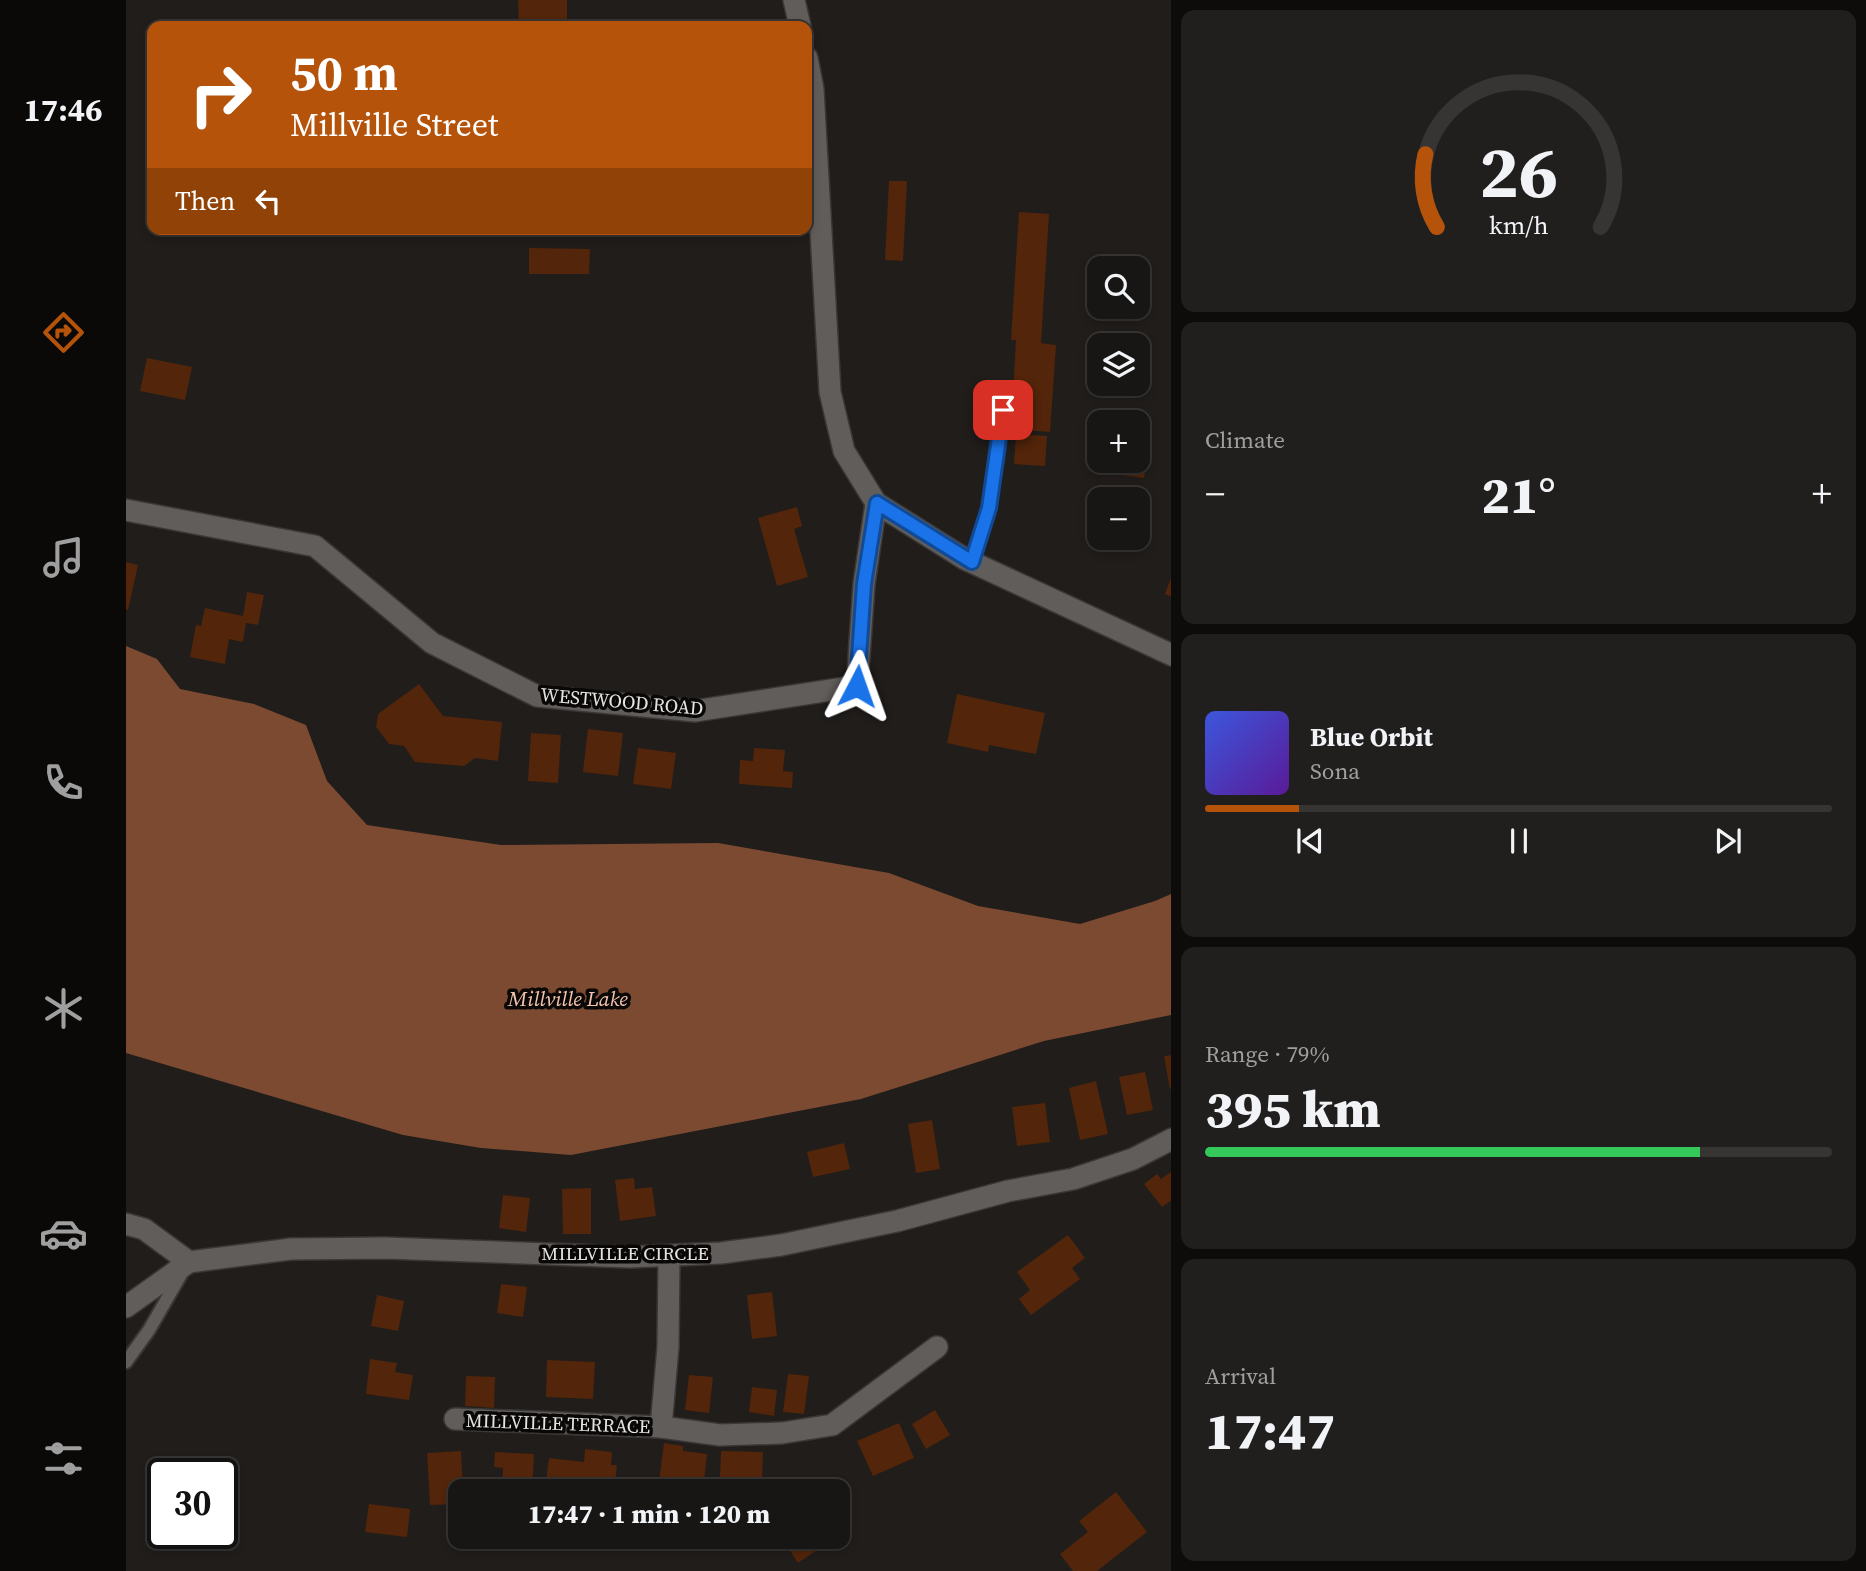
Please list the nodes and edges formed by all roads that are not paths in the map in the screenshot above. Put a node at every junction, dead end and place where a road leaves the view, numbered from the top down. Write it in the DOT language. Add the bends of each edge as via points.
graph roads {
  1 [pos="794,0"];
  2 [pos="799,21"];
  3 [pos="812,84"];
  4 [pos="1003,410"];
  5 [pos="877,503"];
  6 [pos="126,510"];
  7 [pos="972,562"];
  8 [pos="1171,655"];
  9 [pos="1171,1139"];
  10 [pos="126,1224"];
  11 [pos="669,1256"];
  12 [pos="189,1262"];
  13 [pos="126,1307"];
  14 [pos="937,1347"];
  15 [pos="126,1362"];
  16 [pos="455,1419"];
  17 [pos="661,1427"];
  1 -- 2 [label="street"];
  3 -- 5 [label="street" via="830,392 844,451"];
  4 -- 7 [label="lane" via="989,508"];
  5 -- 6 [label="street, WESTWOOD ROAD" via="864,584 857,686 695,710 537,696 432,643 315,546"];
  5 -- 7 [label="street"];
  7 -- 8 [label="street"];
  9 -- 11 [label="street, MILLVILLE CIRCLE" via="1133,1159 1073,1179 1008,1191 897,1222 781,1245"];
  10 -- 12 [label="street" via="144,1229"];
  11 -- 12 [label="street, MILLVILLE CIRCLE" via="291,1249"];
  11 -- 17 [label="street, MILLVILLE TERRACE"];
  12 -- 13 [label="street, MILLVILLE CIRCLE"];
  12 -- 15 [label="lane"];
  14 -- 17 [label="street, MILLVILLE TERRACE" via="832,1425 782,1433 720,1435"];
  16 -- 17 [label="street, MILLVILLE TERRACE"];
}
